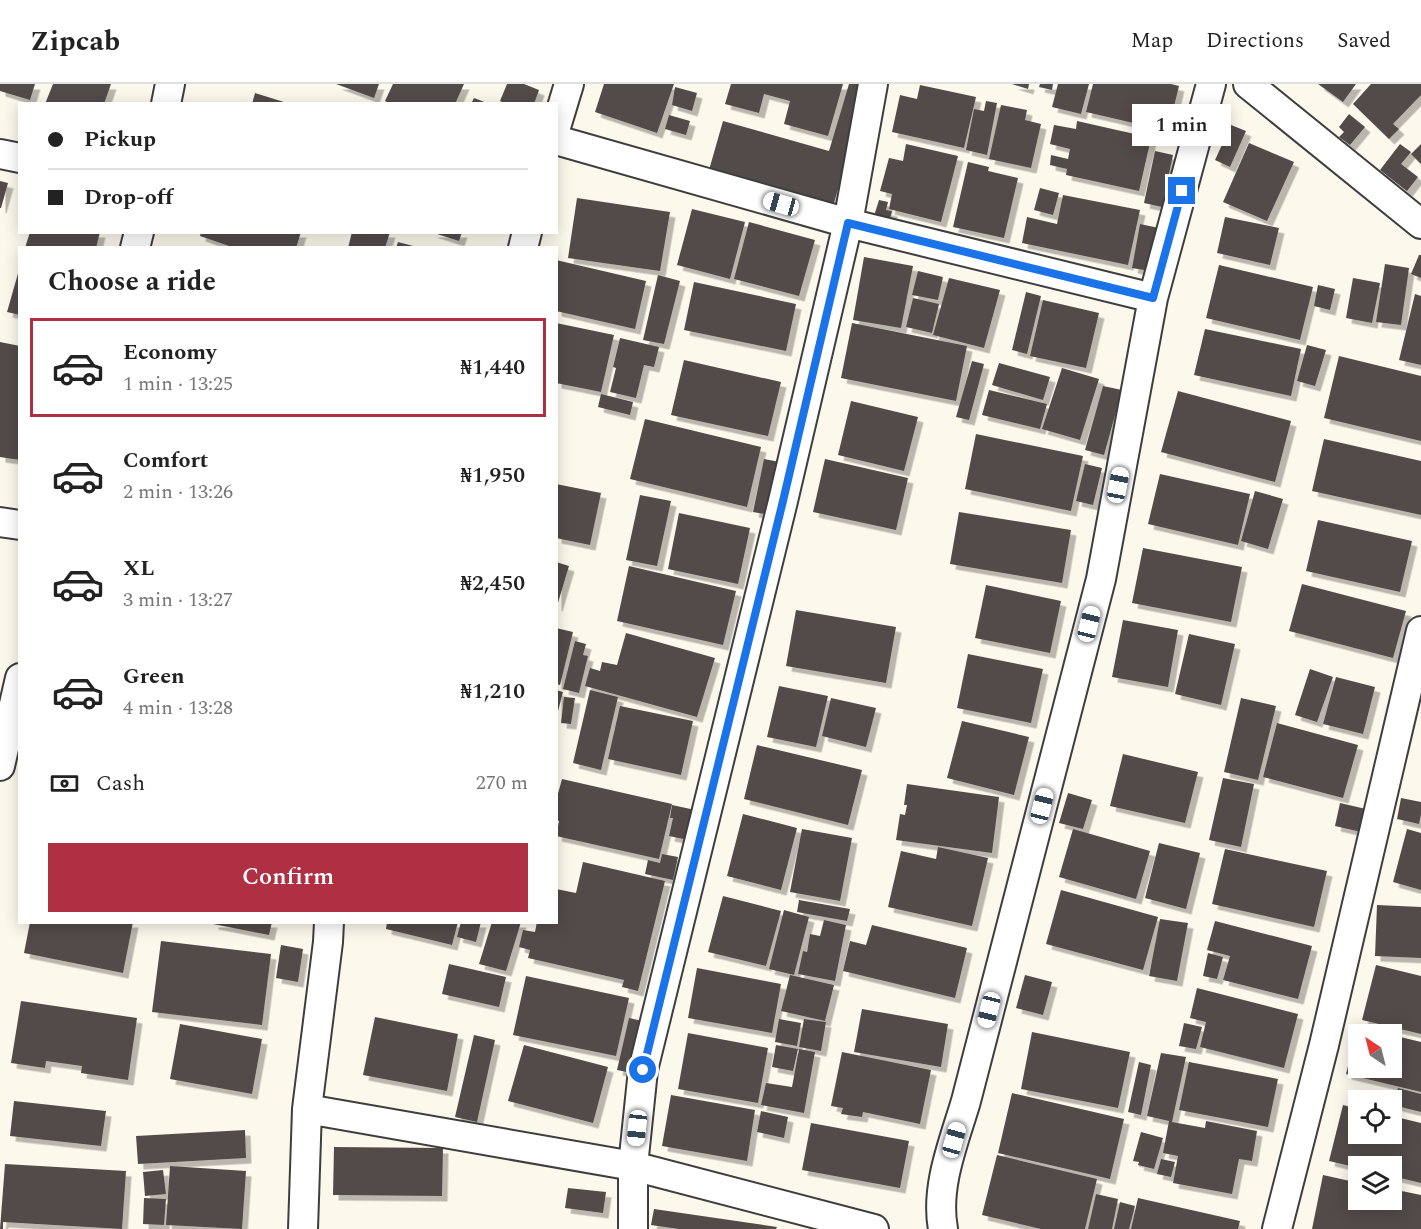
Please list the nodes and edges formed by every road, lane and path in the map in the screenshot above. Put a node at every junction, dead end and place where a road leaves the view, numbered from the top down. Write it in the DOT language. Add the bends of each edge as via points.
graph roads {
  1 [pos="170,84"];
  2 [pos="569,84"];
  3 [pos="873,84"];
  4 [pos="1211,84"];
  5 [pos="1248,84"];
  6 [pos="166,102"];
  7 [pos="558,120"];
  8 [pos="558,141"];
  9 [pos="0,153"];
  10 [pos="18,158"];
  11 [pos="848,223"];
  12 [pos="1421,224"];
  13 [pos="1153,298"];
  14 [pos="0,522"];
  15 [pos="18,525"];
  16 [pos="1421,631"];
  17 [pos="18,690"];
  18 [pos="8,749"];
  19 [pos="329,924"];
  20 [pos="307,1109"];
  21 [pos="633,1166"];
  22 [pos="303,1229"];
  23 [pos="633,1229"];
  24 [pos="874,1229"];
  25 [pos="943,1229"];
  26 [pos="1277,1229"];
  1 -- 6 [label="street"];
  2 -- 7 [label="street"];
  3 -- 11 [label="street"];
  4 -- 13 [label="street"];
  5 -- 12 [label="street"];
  8 -- 11 [label="street"];
  9 -- 10 [label="street"];
  11 -- 13 [label="street"];
  11 -- 21 [label="street" via="643,1070"];
  13 -- 25 [label="street" via="1101,579 943,1180"];
  14 -- 15 [label="street"];
  16 -- 26 [label="street"];
  17 -- 18 [label="street"];
  19 -- 20 [label="street"];
  20 -- 21 [label="street"];
  20 -- 22 [label="street"];
  21 -- 23 [label="street"];
  21 -- 24 [label="street"];
}
